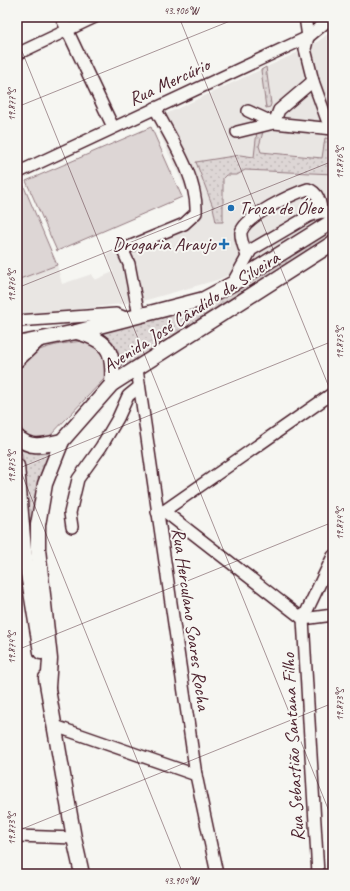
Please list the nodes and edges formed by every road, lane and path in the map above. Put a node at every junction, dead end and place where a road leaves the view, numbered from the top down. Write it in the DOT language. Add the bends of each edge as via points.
graph roads {
  1 [pos="61,17"];
  2 [pos="95,17"];
  3 [pos="305,17"];
  4 [pos="332,17"];
  5 [pos="67,30"];
  6 [pos="308,37"];
  7 [pos="17,54"];
  8 [pos="313,81"];
  9 [pos="155,108"];
  10 [pos="248,111"];
  11 [pos="333,121"];
  12 [pos="274,123"];
  13 [pos="113,127"];
  14 [pos="333,129"];
  15 [pos="237,132"];
  16 [pos="17,173"];
  17 [pos="321,212"];
  18 [pos="333,213"];
  19 [pos="333,221"];
  20 [pos="333,243"];
  21 [pos="247,256"];
  22 [pos="232,284"];
  23 [pos="134,317"];
  24 [pos="17,321"];
  25 [pos="76,332"];
  26 [pos="37,341"];
  27 [pos="17,344"];
  28 [pos="17,360"];
  29 [pos="137,368"];
  30 [pos="112,384"];
  31 [pos="139,387"];
  32 [pos="333,393"];
  33 [pos="17,437"];
  34 [pos="62,441"];
  35 [pos="17,466"];
  36 [pos="160,512"];
  37 [pos="72,527"];
  38 [pos="333,556"];
  39 [pos="333,615"];
  40 [pos="303,619"];
  41 [pos="48,687"];
  42 [pos="55,726"];
  43 [pos="196,775"];
  44 [pos="17,836"];
  45 [pos="74,838"];
  46 [pos="82,874"];
  47 [pos="217,874"];
  48 [pos="318,874"];
  1 -- 5 [label="street"];
  2 -- 5 [label="street"];
  3 -- 6 [label="street"];
  4 -- 6 [label="street, Rua Mercúrio"];
  5 -- 7 [label="street"];
  5 -- 13 [label="street"];
  6 -- 8 [label="street" via="306,49"];
  6 -- 9 [label="street, Rua Mercúrio"];
  8 -- 11 [label="street" via="327,120"];
  8 -- 12 [label="street" via="279,110"];
  9 -- 13 [label="street, Rua Mercúrio"];
  9 -- 23 [label="street" via="195,191 196,213 184,224 126,248 124,253 129,264"];
  10 -- 12 [label="street"];
  12 -- 14 [label="street"];
  12 -- 15 [label="street"];
  13 -- 16 [label="street, Rua Mercúrio"];
  17 -- 18 [label="street"];
  17 -- 21 [label="street" via="309,216 251,250"];
  17 -- 21 [label="street" via="321,204 314,191 308,189 296,193 244,226 241,234"];
  19 -- 22 [label="main road, Avenida José Cândido da Silveira"];
  20 -- 29 [label="main road, Avenida José Cândido da Silveira"];
  21 -- 22 [label="street"];
  22 -- 23 [label="main road, Avenida José Cândido da Silveira" via="204,299"];
  23 -- 24 [label="street" via="116,314"];
  23 -- 25 [label="main road, Avenida José Cândido da Silveira"];
  25 -- 26 [label="main road, Avenida José Cândido da Silveira"];
  25 -- 30 [label="main road" via="93,336 104,344 111,354"];
  26 -- 27 [label="main road, Avenida José Cândido da Silveira"];
  26 -- 28 [label="main road"];
  29 -- 30 [label="main road, Avenida José Cândido da Silveira"];
  29 -- 31 [label="street, Rua Herculano Soares Rocha"];
  30 -- 34 [label="main road, Avenida José Cândido da Silveira"];
  31 -- 36 [label="street, Rua Herculano Soares Rocha"];
  31 -- 37 [label="street" via="128,396 101,447 78,479 70,513"];
  32 -- 36 [label="street"];
  33 -- 34 [label="main road" via="25,444 39,446"];
  34 -- 41 [label="main road, Avenida José Cândido da Silveira" via="45,484 38,525 38,549 50,659"];
  35 -- 41 [label="main road" via="24,550"];
  36 -- 40 [label="street"];
  36 -- 43 [label="street, Rua Herculano Soares Rocha"];
  38 -- 40 [label="street"];
  39 -- 40 [label="street"];
  40 -- 48 [label="street, Rua Sebastião Santana Filho"];
  41 -- 42 [label="main road"];
  42 -- 43 [label="street"];
  42 -- 45 [label="main road"];
  43 -- 47 [label="street, Rua Herculano Soares Rocha"];
  44 -- 45 [label="street"];
  45 -- 46 [label="main road"];
}
